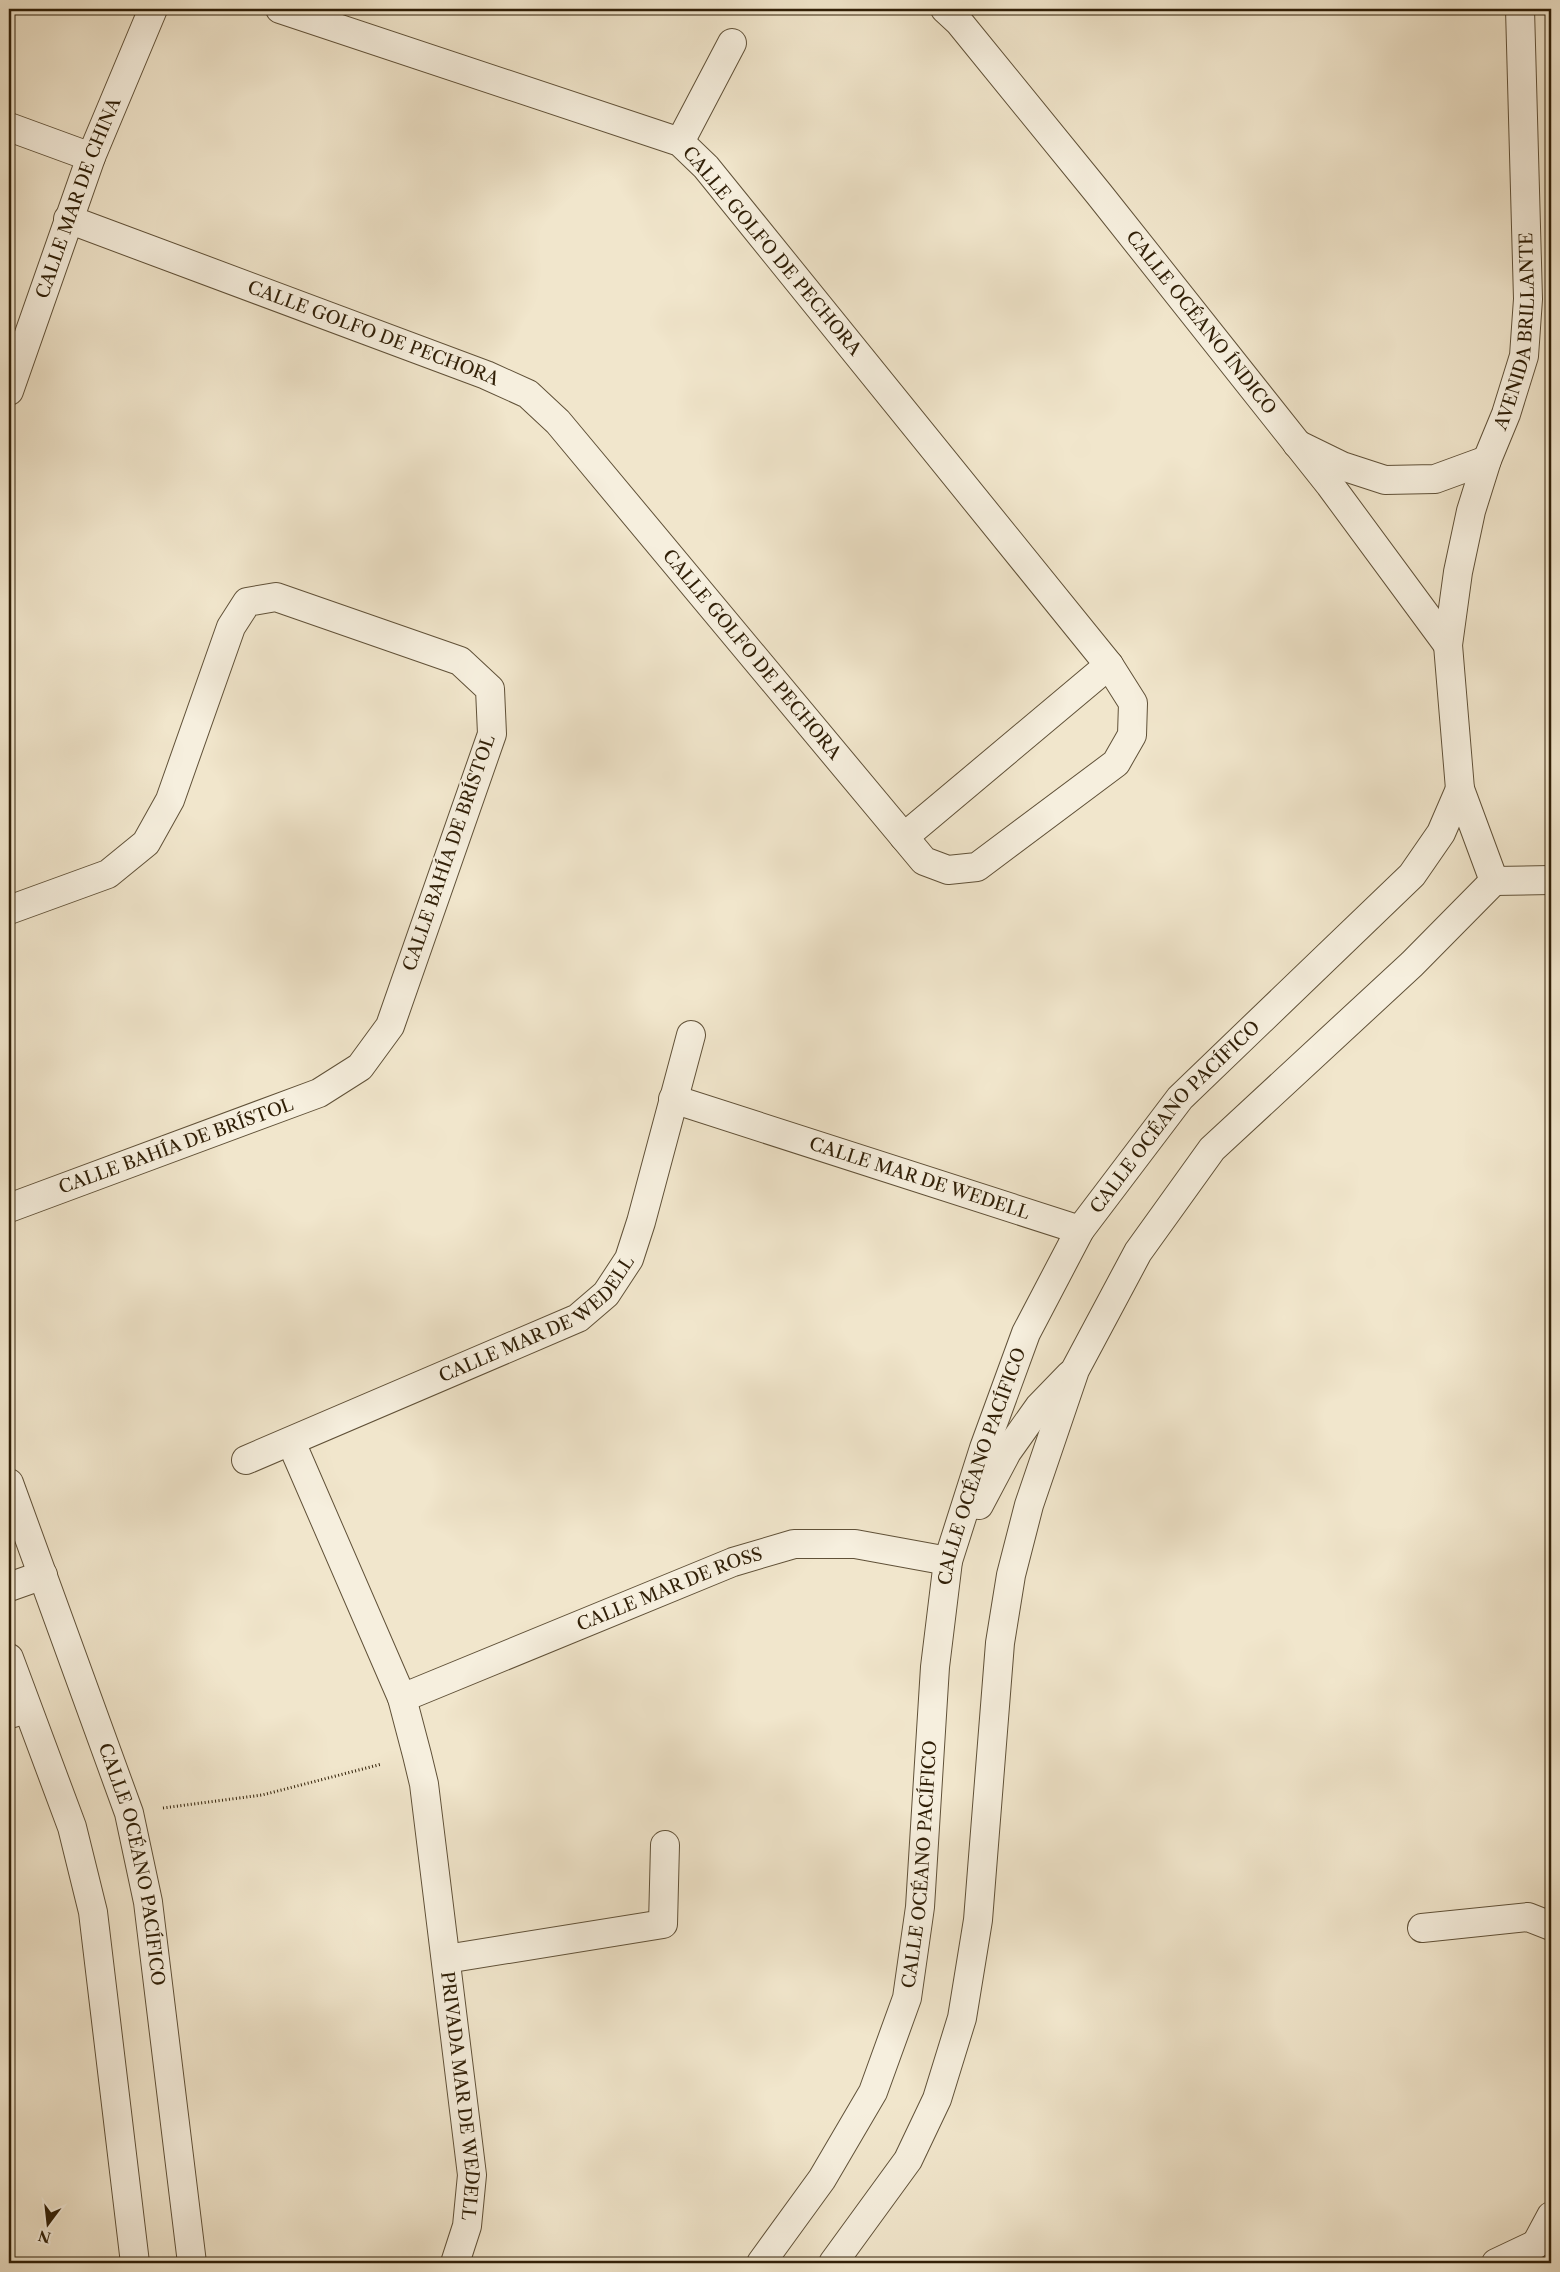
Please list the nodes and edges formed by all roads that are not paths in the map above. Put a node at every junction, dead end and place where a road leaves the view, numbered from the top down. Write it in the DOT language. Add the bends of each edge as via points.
graph roads {
  1 [pos="153,9"];
  2 [pos="280,9"];
  3 [pos="945,9"];
  4 [pos="1520,9"];
  5 [pos="732,43"];
  6 [pos="9,126"];
  7 [pos="680,142"];
  8 [pos="91,157"];
  9 [pos="68,219"];
  10 [pos="9,391"];
  11 [pos="1297,444"];
  12 [pos="1487,460"];
  13 [pos="1448,645"];
  14 [pos="1109,665"];
  15 [pos="1460,789"];
  16 [pos="904,837"];
  17 [pos="1551,880"];
  18 [pos="1494,882"];
  19 [pos="9,910"];
  20 [pos="691,1035"];
  21 [pos="674,1099"];
  22 [pos="9,1208"];
  23 [pos="1080,1230"];
  24 [pos="1076,1370"];
  25 [pos="290,1442"];
  26 [pos="246,1460"];
  27 [pos="9,1483"];
  28 [pos="948,1561"];
  29 [pos="43,1575"];
  30 [pos="9,1587"];
  31 [pos="9,1658"];
  32 [pos="402,1698"];
  33 [pos="19,1716"];
  34 [pos="665,1845"];
  35 [pos="1551,1926"];
  36 [pos="1422,1928"];
  37 [pos="446,1959"];
  38 [pos="1551,2216"];
  39 [pos="1541,2254"];
  40 [pos="135,2263"];
  41 [pos="192,2263"];
  42 [pos="455,2263"];
  43 [pos="761,2263"];
  44 [pos="833,2263"];
  45 [pos="1496,2263"];
  1 -- 8 [label="street, CALLE MAR DE CHINA"];
  2 -- 7 [label="street, CALLE GOLFO DE PECHORA"];
  3 -- 11 [label="street, CALLE OCÉANO ÍNDICO" via="1099,194"];
  4 -- 12 [label="street, AVENIDA BRILLANTE" via="1528,299 1524,356"];
  5 -- 7 [label="street"];
  6 -- 8 [label="street"];
  7 -- 14 [label="street, CALLE GOLFO DE PECHORA" via="706,167"];
  8 -- 9 [label="street, CALLE MAR DE CHINA"];
  9 -- 10 [label="street, CALLE MAR DE CHINA"];
  9 -- 16 [label="street, CALLE GOLFO DE PECHORA" via="486,375 528,394 558,422"];
  11 -- 12 [label="street" via="1342,466 1385,480 1435,479"];
  11 -- 13 [label="street, CALLE OCÉANO ÍNDICO"];
  12 -- 13 [label="street, AVENIDA BRILLANTE" via="1471,511 1458,572"];
  13 -- 15 [label="street, AVENIDA BRILLANTE"];
  14 -- 16 [label="street"];
  14 -- 16 [label="street, CALLE GOLFO DE PECHORA" via="1133,703 1132,735 1116,763 977,867 948,870 924,861"];
  15 -- 18 [label="street"];
  15 -- 23 [label="street, CALLE OCÉANO PACÍFICO" via="1441,833 1412,875 1180,1098"];
  17 -- 18 [label="street"];
  18 -- 24 [label="street" via="1412,964 1212,1150 1138,1252"];
  19 -- 22 [label="street, CALLE BAHÍA DE BRÍSTOL" via="108,874 146,843 170,800 230,627 247,602 276,597 460,661 490,689 492,734 390,1026 360,1067 319,1094"];
  20 -- 21 [label="street, CALLE MAR DE WEDELL"];
  21 -- 23 [label="street, CALLE MAR DE WEDELL"];
  21 -- 25 [label="street, CALLE MAR DE WEDELL" via="629,1259 606,1294 578,1318"];
  23 -- 28 [label="street, CALLE OCÉANO PACÍFICO" via="1026,1333 984,1448"];
  24 -- 28 [label="street" via="1039,1407 1007,1452"];
  24 -- 44 [label="street" via="1029,1505 1011,1575 1000,1643 978,1920 962,2018 937,2099 908,2160"];
  25 -- 26 [label="street, CALLE MAR DE WEDELL"];
  25 -- 32 [label="street"];
  27 -- 29 [label="street, CALLE OCÉANO PACÍFICO"];
  28 -- 32 [label="street, CALLE MAR DE ROSS" via="855,1544 794,1544 733,1562"];
  28 -- 43 [label="street, CALLE OCÉANO PACÍFICO" via="935,1667 920,1907 907,1998 873,2092 822,2179"];
  29 -- 30 [label="street"];
  29 -- 41 [label="street, CALLE OCÉANO PACÍFICO" via="128,1813 148,1902"];
  31 -- 33 [label="street"];
  32 -- 37 [label="street, PRIVADA MAR DE WEDELL" via="424,1784"];
  33 -- 40 [label="street" via="72,1827 93,1912"];
  34 -- 37 [label="street, PRIVADA MAR DE WEDELL" via="663,1924"];
  35 -- 36 [label="street" via="1528,1917"];
  37 -- 42 [label="street, PRIVADA MAR DE WEDELL" via="472,2175 467,2226"];
  38 -- 39 [label="street"];
  39 -- 45 [label="street"];
}
